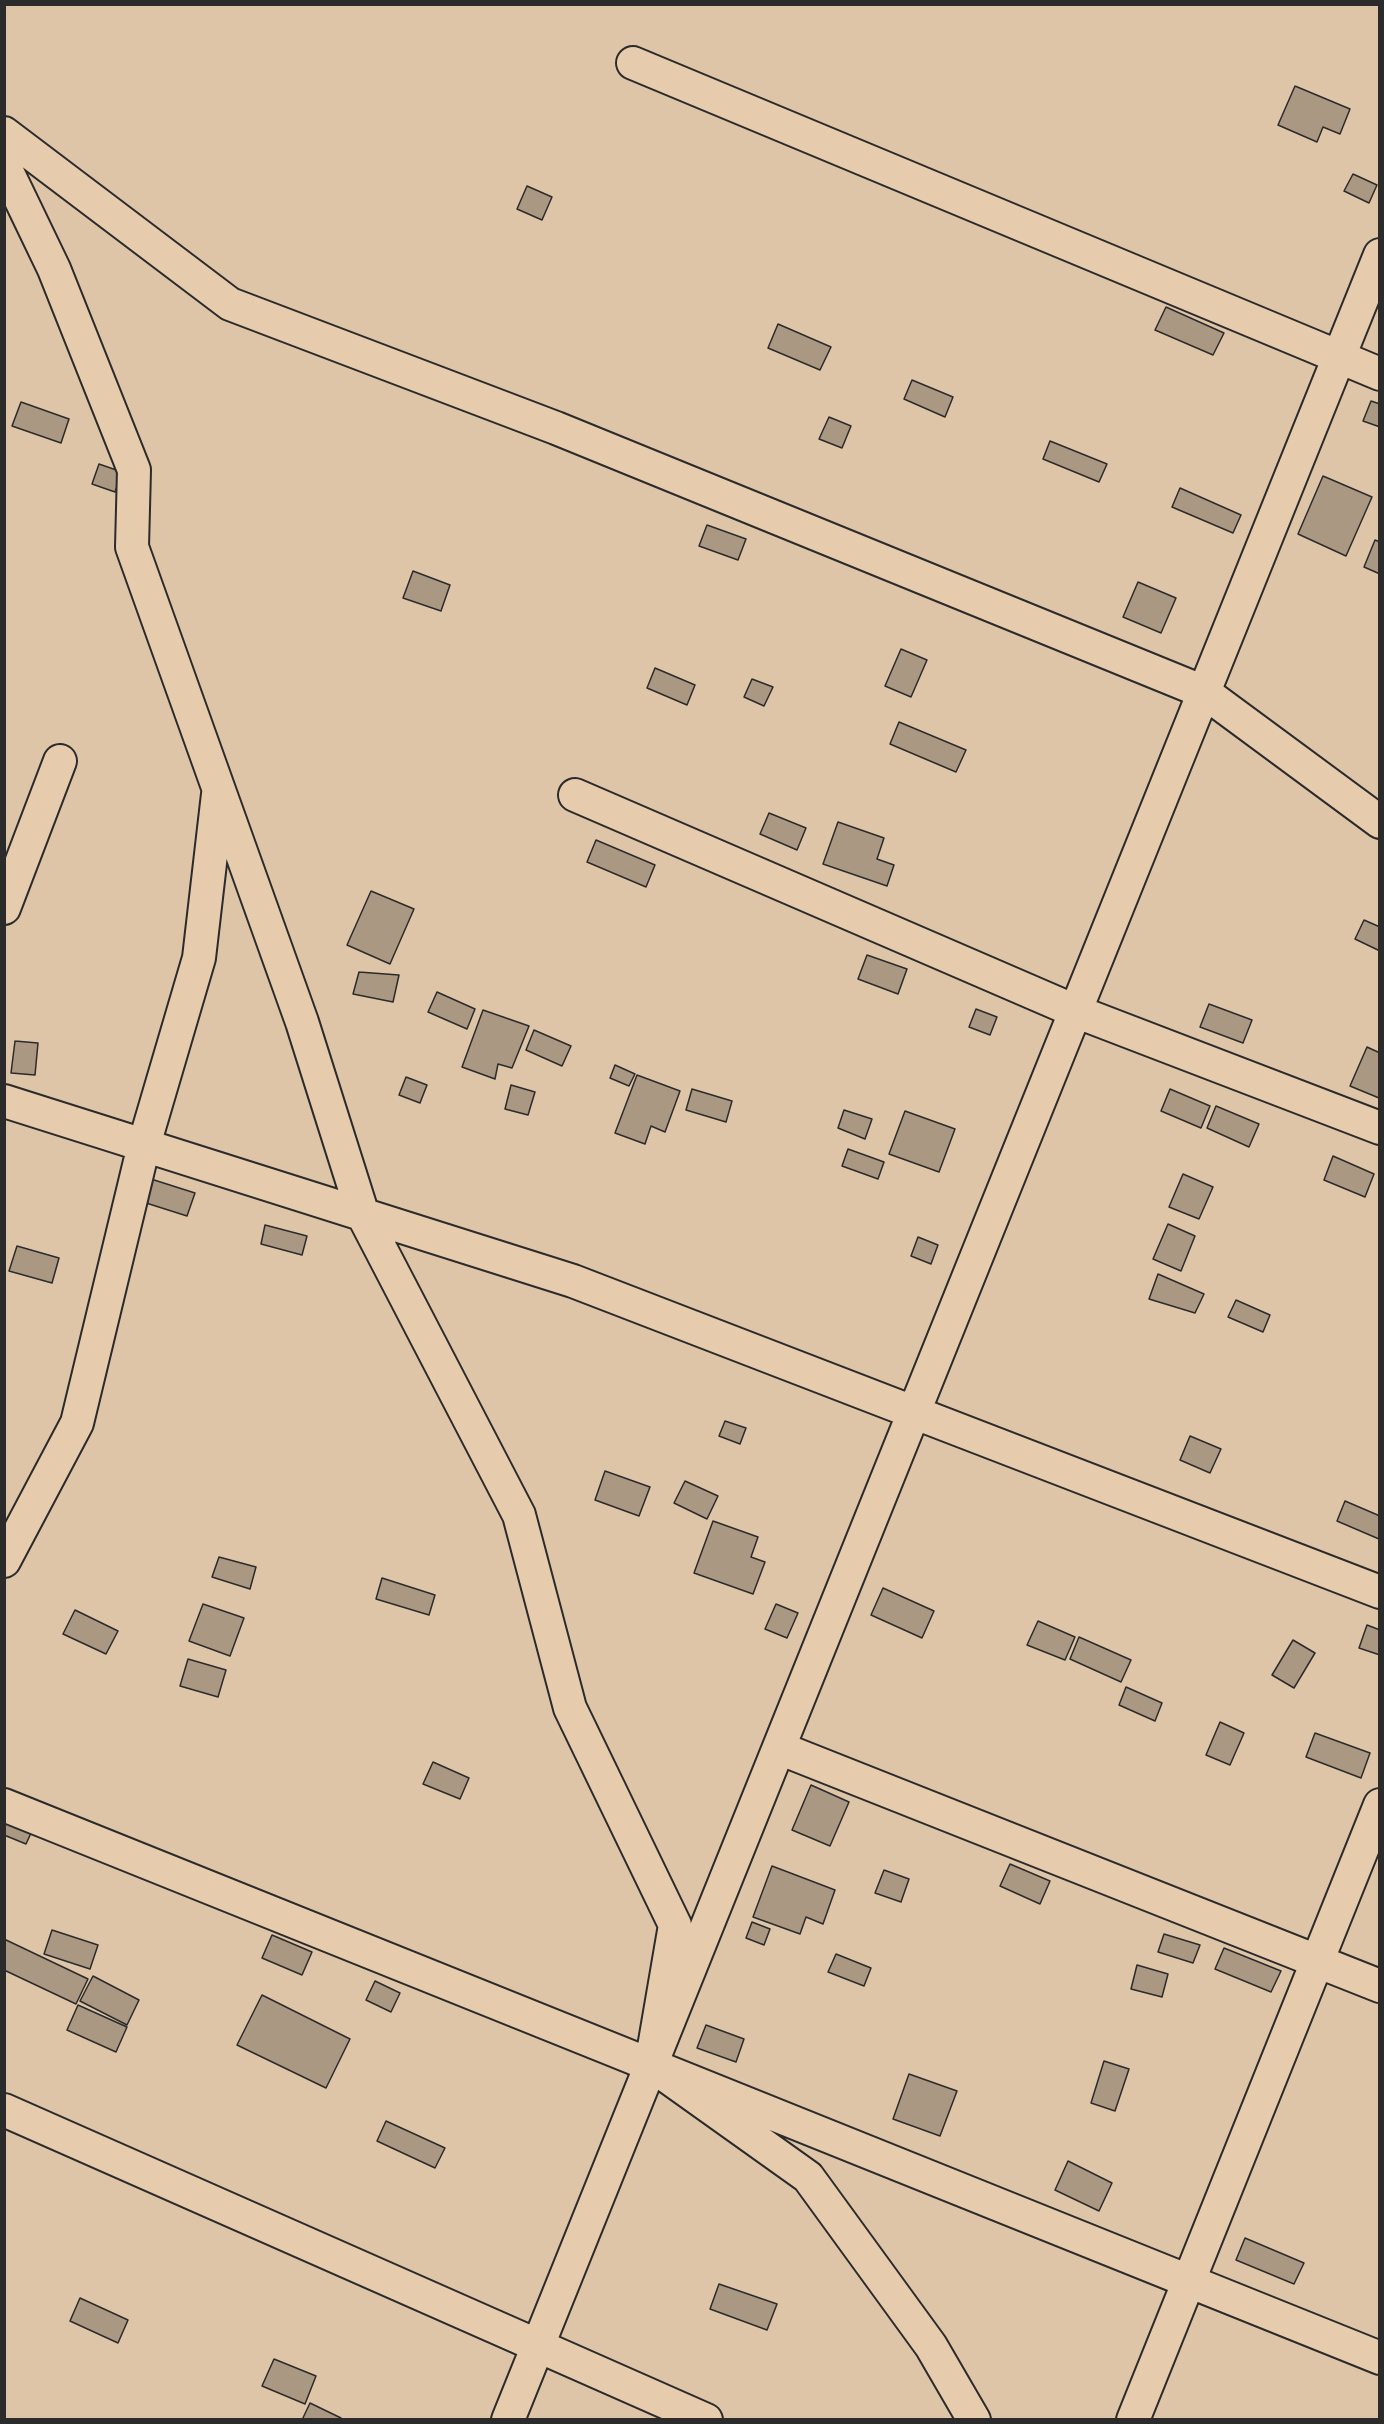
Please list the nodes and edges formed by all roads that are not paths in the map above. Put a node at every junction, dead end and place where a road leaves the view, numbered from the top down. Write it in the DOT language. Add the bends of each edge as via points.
graph roads {
  1 [pos="633,63"];
  2 [pos="4,133"];
  3 [pos="4,165"];
  4 [pos="1380,255"];
  5 [pos="1338,358"];
  6 [pos="1380,374"];
  7 [pos="1204,692"];
  8 [pos="60,761"];
  9 [pos="219,787"];
  10 [pos="574,795"];
  11 [pos="1380,822"];
  12 [pos="4,908"];
  13 [pos="1075,1011"];
  14 [pos="4,1101"];
  15 [pos="1380,1128"];
  16 [pos="144,1145"];
  17 [pos="363,1215"];
  18 [pos="914,1413"];
  19 [pos="4,1561"];
  20 [pos="1380,1592"];
  21 [pos="779,1748"];
  22 [pos="4,1805"];
  23 [pos="1380,1805"];
  24 [pos="1317,1962"];
  25 [pos="1380,1986"];
  26 [pos="651,2065"];
  27 [pos="4,2110"];
  28 [pos="1188,2281"];
  29 [pos="538,2346"];
  30 [pos="1380,2358"];
  31 [pos="508,2420"];
  32 [pos="706,2420"];
  33 [pos="974,2420"];
  34 [pos="1133,2420"];
  1 -- 5 [label="street"];
  2 -- 7 [label="street" via="230,304 556,428"];
  3 -- 9 [label="street" via="54,269 134,470 132,547"];
  4 -- 5 [label="street"];
  5 -- 6 [label="street"];
  5 -- 7 [label="street"];
  7 -- 11 [label="street"];
  7 -- 13 [label="street"];
  8 -- 12 [label="street"];
  9 -- 16 [label="street" via="199,958"];
  9 -- 17 [label="street" via="302,1022"];
  10 -- 13 [label="street"];
  13 -- 15 [label="street"];
  13 -- 18 [label="street"];
  14 -- 16 [label="street"];
  16 -- 17 [label="street"];
  16 -- 19 [label="street" via="77,1423"];
  17 -- 18 [label="street" via="573,1281"];
  17 -- 26 [label="street" via="519,1515 570,1708 675,1924"];
  18 -- 20 [label="street"];
  18 -- 21 [label="street"];
  21 -- 24 [label="street"];
  21 -- 26 [label="street"];
  22 -- 26 [label="street"];
  23 -- 24 [label="street"];
  24 -- 25 [label="street"];
  24 -- 28 [label="street"];
  26 -- 28 [label="street"];
  26 -- 29 [label="street"];
  26 -- 33 [label="street" via="808,2177 931,2346"];
  27 -- 29 [label="street"];
  28 -- 30 [label="street"];
  28 -- 34 [label="street"];
  29 -- 31 [label="street"];
  29 -- 32 [label="street"];
}
